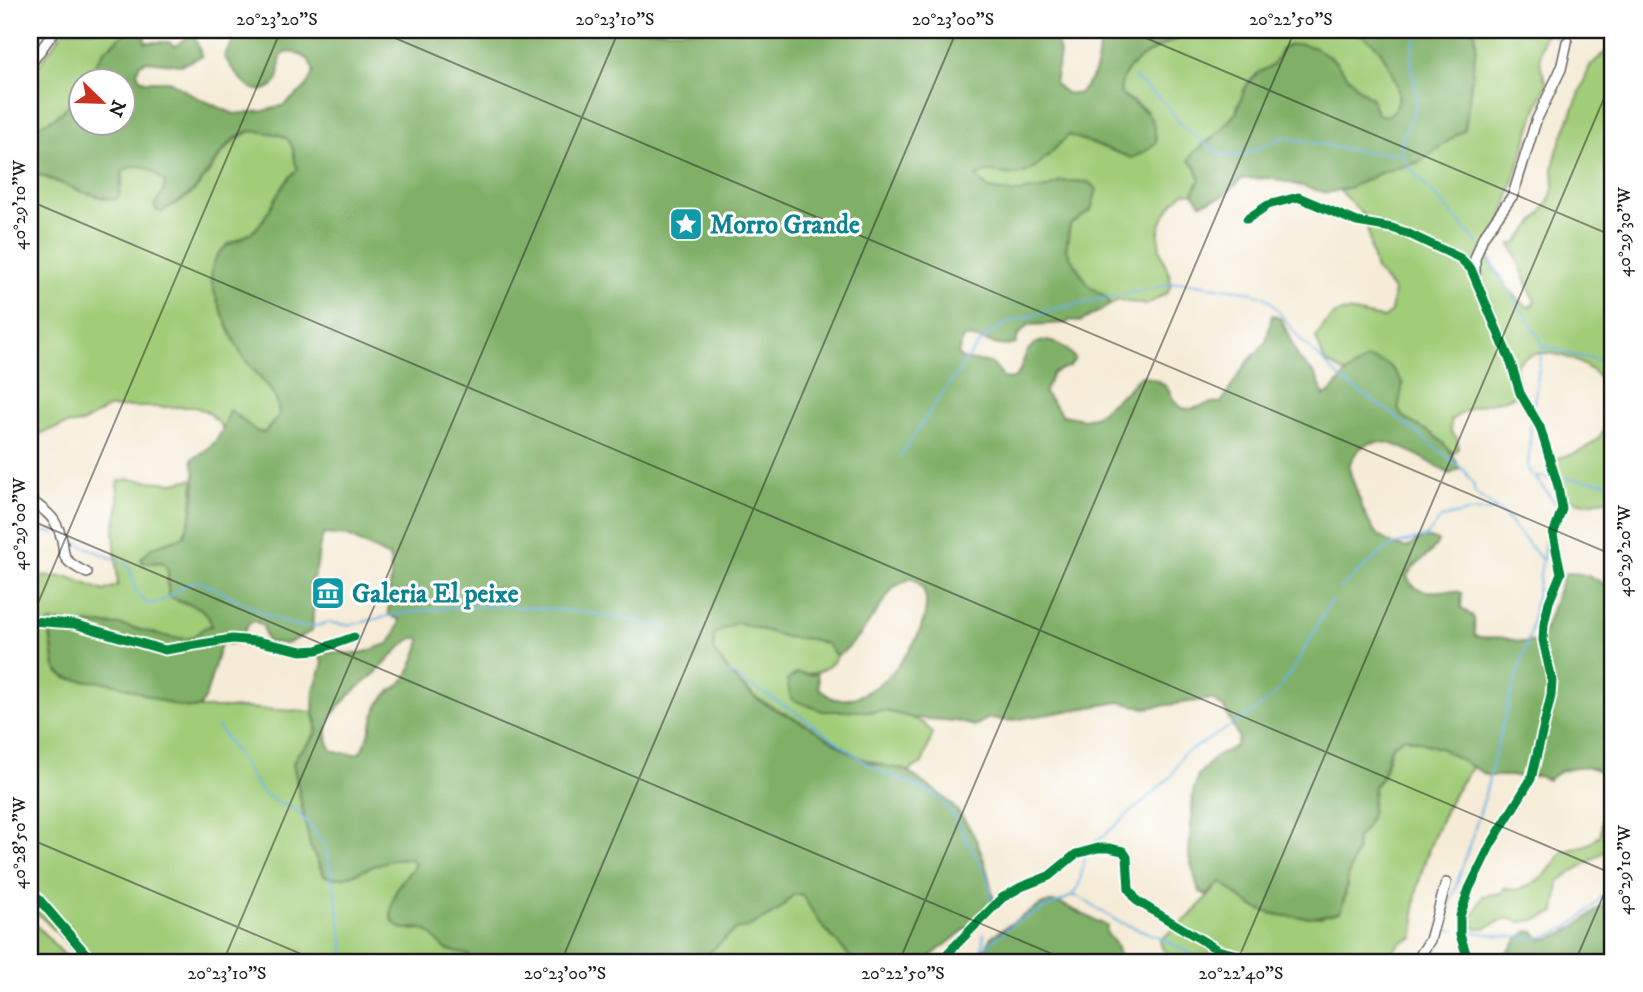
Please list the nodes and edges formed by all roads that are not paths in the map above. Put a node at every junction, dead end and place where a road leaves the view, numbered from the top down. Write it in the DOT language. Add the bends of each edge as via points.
graph roads {
  1 [pos="55,30"];
  2 [pos="1567,42"];
  3 [pos="30,65"];
  4 [pos="1247,219"];
  5 [pos="1475,279"];
  6 [pos="30,499"];
  7 [pos="87,573"];
  8 [pos="30,621"];
  9 [pos="354,637"];
  10 [pos="1446,883"];
  11 [pos="30,889"];
  12 [pos="93,962"];
  13 [pos="939,962"];
  14 [pos="1264,962"];
  15 [pos="1416,962"];
  16 [pos="1469,962"];
  1 -- 3 [label="street"];
  2 -- 5 [label="street" via="1561,69 1535,121 1513,195 1483,237 1475,259"];
  4 -- 5 [label="street" via="1268,205 1298,197 1444,250 1460,258"];
  5 -- 16 [label="street" via="1520,393 1539,428 1562,509 1553,536 1561,573 1549,602 1543,640 1551,696 1531,779 1490,846 1460,916 1460,935"];
  6 -- 7 [label="street" via="57,524 65,558"];
  8 -- 9 [label="street" via="83,626 165,650 232,639 317,650"];
  10 -- 15 [label="street" via="1430,940"];
  11 -- 12 [label="street"];
  13 -- 14 [label="street" via="1002,898 1049,876 1076,854 1109,848 1123,851 1127,857 1129,889 1138,901 1218,950"];
}
